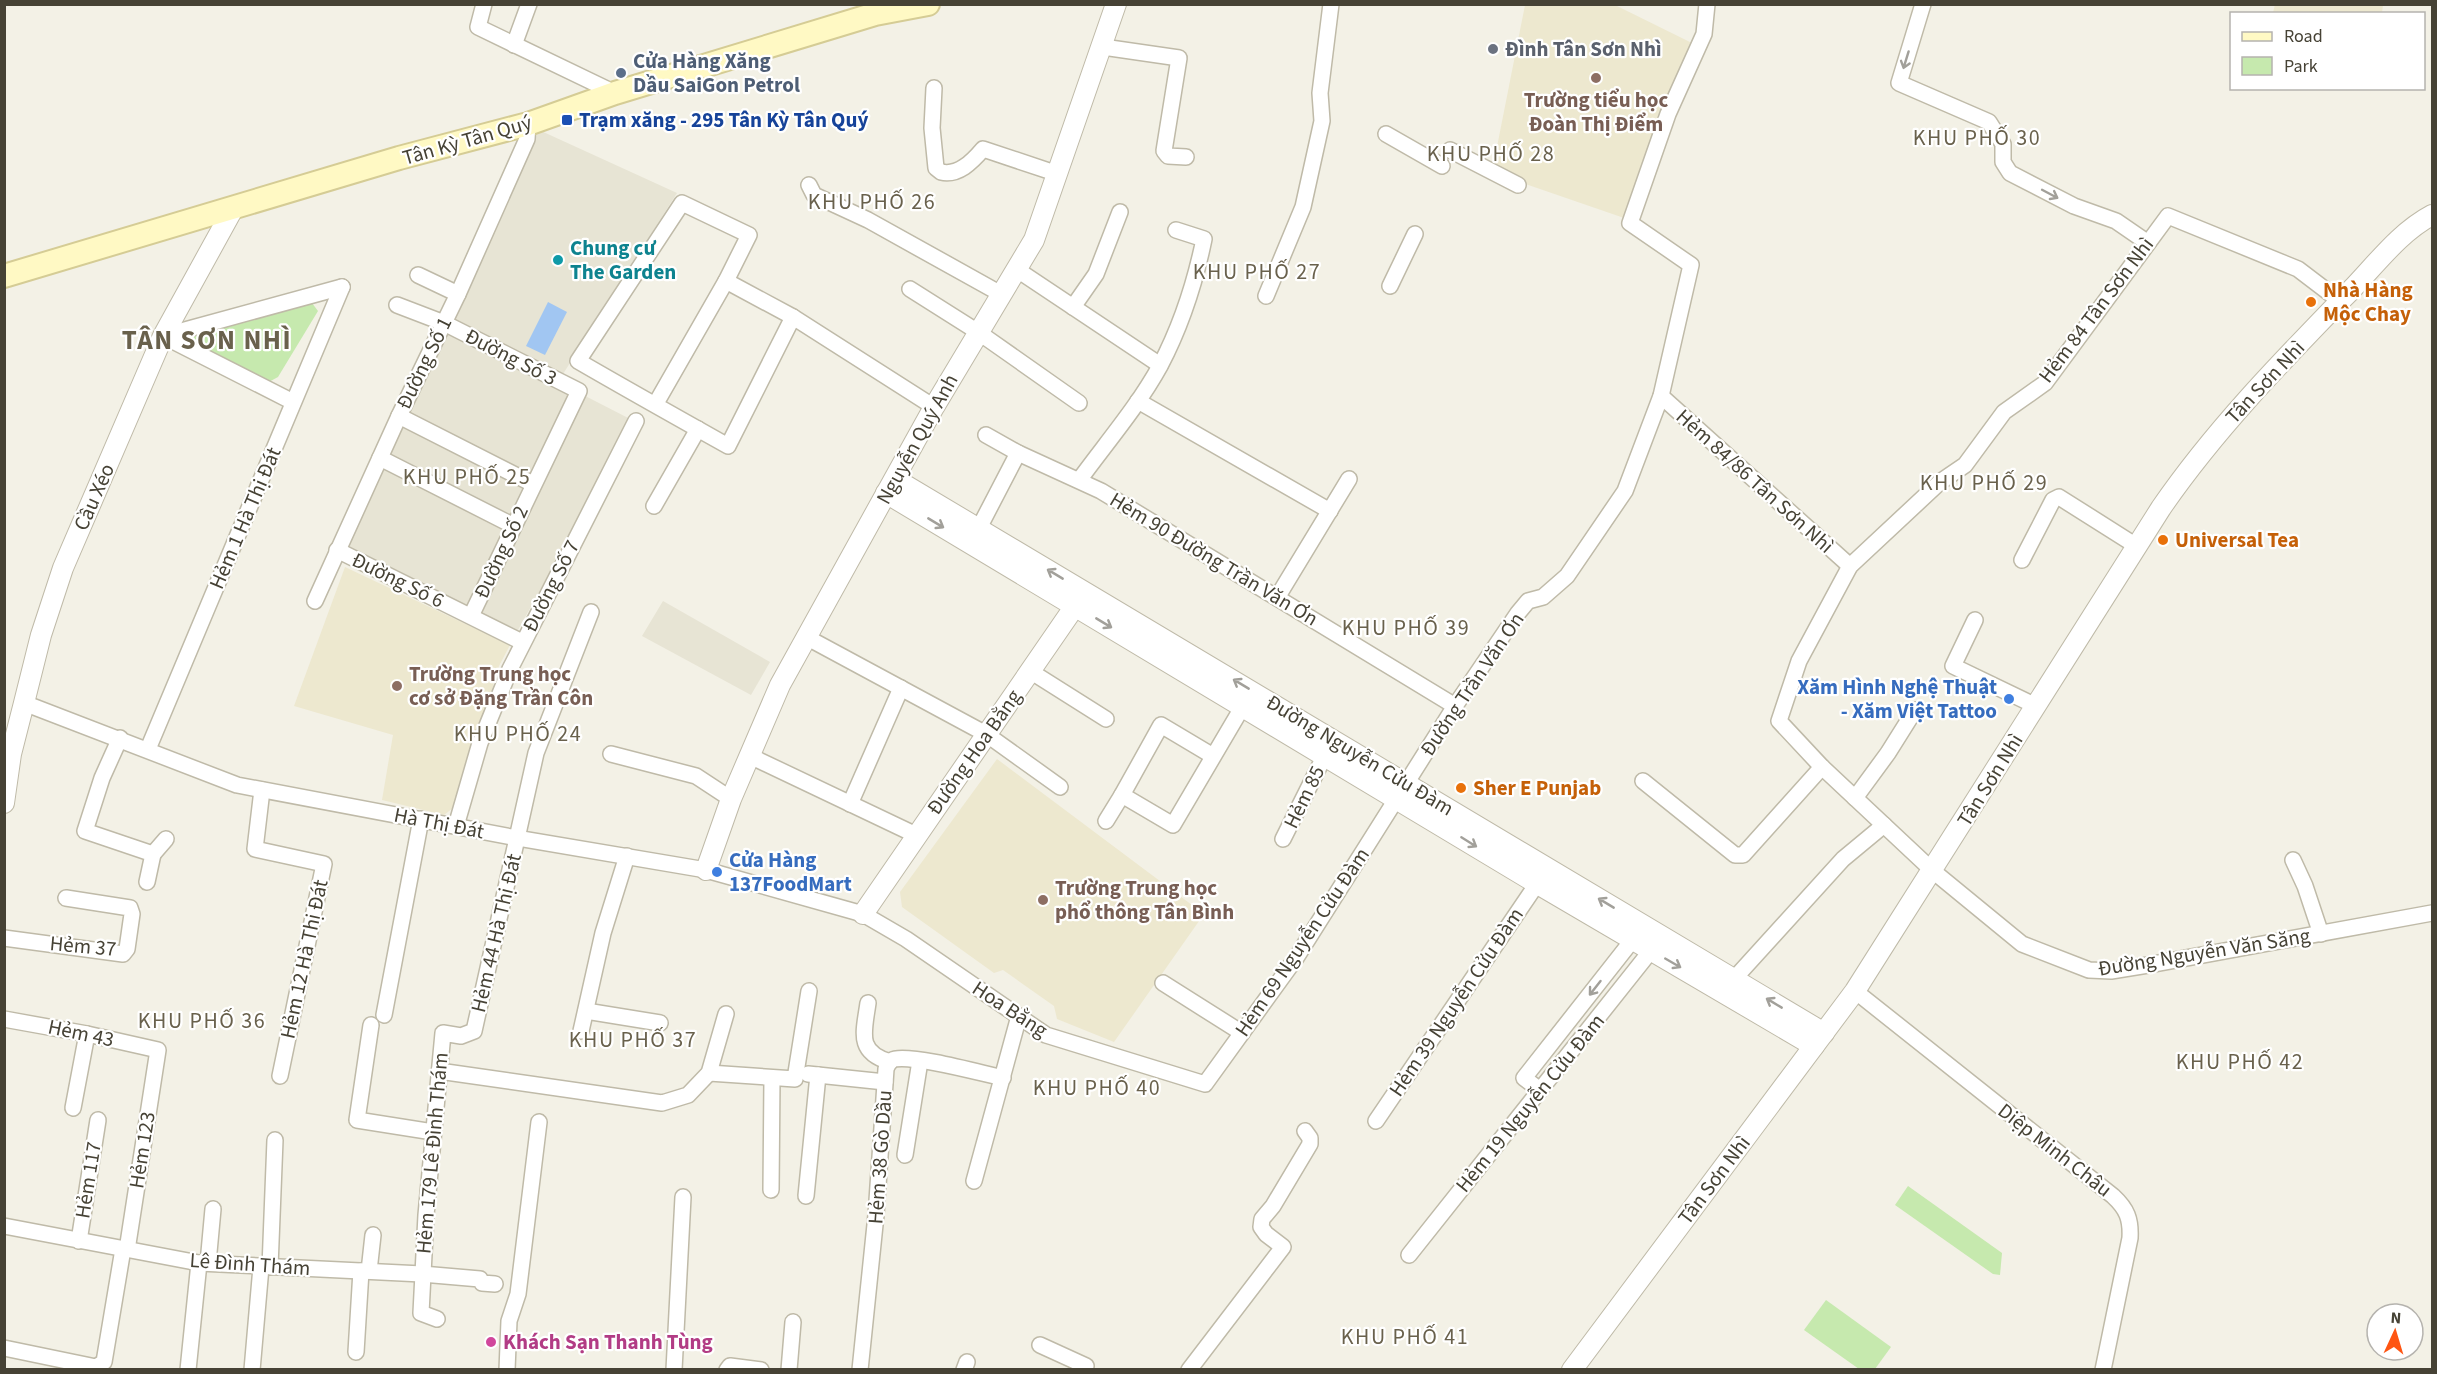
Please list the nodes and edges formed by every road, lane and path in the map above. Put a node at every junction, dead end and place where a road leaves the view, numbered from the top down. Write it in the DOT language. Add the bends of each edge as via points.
graph roads {
  1 [pos="484,4"];
  2 [pos="529,4"];
  3 [pos="928,4"];
  4 [pos="1116,4"];
  5 [pos="1331,4"];
  6 [pos="1707,4"];
  7 [pos="1923,4"];
  8 [pos="514,45"];
  9 [pos="1103,47"];
  10 [pos="934,88"];
  11 [pos="615,93"];
  12 [pos="528,124"];
  13 [pos="1386,134"];
  14 [pos="1450,150"];
  15 [pos="1186,157"];
  16 [pos="1442,166"];
  17 [pos="1058,174"];
  18 [pos="809,185"];
  19 [pos="1518,185"];
  20 [pos="233,209"];
  21 [pos="1120,212"];
  22 [pos="2433,215"];
  23 [pos="1176,230"];
  24 [pos="1415,234"];
  25 [pos="2148,243"];
  26 [pos="1016,269"];
  27 [pos="418,275"];
  28 [pos="4,276"];
  29 [pos="726,281"];
  30 [pos="1390,286"];
  31 [pos="910,289"];
  32 [pos="458,294"];
  33 [pos="1002,294"];
  34 [pos="1266,296"];
  35 [pos="2340,301"];
  36 [pos="397,305"];
  37 [pos="1073,307"];
  38 [pos="793,317"];
  39 [pos="444,323"];
  40 [pos="978,332"];
  41 [pos="164,336"];
  42 [pos="1160,365"];
  43 [pos="579,391"];
  44 [pos="1661,396"];
  45 [pos="1138,401"];
  46 [pos="293,402"];
  47 [pos="1078,403"];
  48 [pos="655,405"];
  49 [pos="934,407"];
  50 [pos="399,416"];
  51 [pos="636,421"];
  52 [pos="698,429"];
  53 [pos="986,435"];
  54 [pos="1018,453"];
  55 [pos="380,458"];
  56 [pos="1080,479"];
  57 [pos="1349,479"];
  58 [pos="533,484"];
  59 [pos="891,486"];
  60 [pos="654,506"];
  61 [pos="1330,511"];
  62 [pos="513,526"];
  63 [pos="978,528"];
  64 [pos="2138,547"];
  65 [pos="337,550"];
  66 [pos="2022,560"];
  67 [pos="1850,566"];
  68 [pos="1278,596"];
  69 [pos="1082,600"];
  70 [pos="315,601"];
  71 [pos="591,612"];
  72 [pos="471,616"];
  73 [pos="1975,620"];
  74 [pos="806,637"];
  75 [pos="522,642"];
  76 [pos="1030,671"];
  77 [pos="901,688"];
  78 [pos="24,703"];
  79 [pos="1243,706"];
  80 [pos="1455,706"];
  81 [pos="2036,706"];
  82 [pos="1915,710"];
  83 [pos="1106,719"];
  84 [pos="1779,722"];
  85 [pos="986,734"];
  86 [pos="120,738"];
  87 [pos="148,749"];
  88 [pos="611,754"];
  89 [pos="1325,755"];
  90 [pos="750,756"];
  91 [pos="1213,756"];
  92 [pos="1821,767"];
  93 [pos="1643,781"];
  94 [pos="1060,787"];
  95 [pos="262,790"];
  96 [pos="1402,790"];
  97 [pos="1122,795"];
  98 [pos="1855,798"];
  99 [pos="732,799"];
  100 [pos="4,803"];
  101 [pos="850,804"];
  102 [pos="421,819"];
  103 [pos="1106,821"];
  104 [pos="1884,825"];
  105 [pos="456,826"];
  106 [pos="916,835"];
  107 [pos="518,838"];
  108 [pos="166,839"];
  109 [pos="1283,839"];
  110 [pos="153,854"];
  111 [pos="627,856"];
  112 [pos="2293,860"];
  113 [pos="706,870"];
  114 [pos="1933,871"];
  115 [pos="1542,876"];
  116 [pos="147,882"];
  117 [pos="66,898"];
  118 [pos="2433,913"];
  119 [pos="863,914"];
  120 [pos="1638,933"];
  121 [pos="2321,934"];
  122 [pos="4,938"];
  123 [pos="1657,944"];
  124 [pos="1734,979"];
  125 [pos="1163,983"];
  126 [pos="809,991"];
  127 [pos="1855,991"];
  128 [pos="868,1004"];
  129 [pos="586,1011"];
  130 [pos="726,1014"];
  131 [pos="384,1015"];
  132 [pos="1574,1015"];
  133 [pos="1019,1016"];
  134 [pos="4,1019"];
  135 [pos="660,1023"];
  136 [pos="370,1024"];
  137 [pos="1591,1027"];
  138 [pos="581,1031"];
  139 [pos="443,1033"];
  140 [pos="1242,1033"];
  141 [pos="87,1034"];
  142 [pos="1819,1039"];
  143 [pos="158,1050"];
  144 [pos="920,1061"];
  145 [pos="890,1062"];
  146 [pos="439,1071"];
  147 [pos="709,1073"];
  148 [pos="818,1075"];
  149 [pos="280,1076"];
  150 [pos="796,1076"];
  151 [pos="772,1077"];
  152 [pos="1004,1078"];
  153 [pos="885,1082"];
  154 [pos="1205,1084"];
  155 [pos="1540,1090"];
  156 [pos="73,1108"];
  157 [pos="98,1120"];
  158 [pos="1376,1121"];
  159 [pos="539,1122"];
  160 [pos="1305,1131"];
  161 [pos="434,1132"];
  162 [pos="274,1140"];
  163 [pos="905,1155"];
  164 [pos="974,1181"];
  165 [pos="771,1190"];
  166 [pos="806,1196"];
  167 [pos="683,1197"];
  168 [pos="213,1209"];
  169 [pos="4,1226"];
  170 [pos="373,1235"];
  171 [pos="79,1241"];
  172 [pos="125,1250"];
  173 [pos="1409,1255"];
  174 [pos="203,1263"];
  175 [pos="266,1267"];
  176 [pos="365,1271"];
  177 [pos="422,1274"];
  178 [pos="495,1284"];
  179 [pos="437,1319"];
  180 [pos="793,1322"];
  181 [pos="1040,1345"];
  182 [pos="4,1348"];
  183 [pos="356,1352"];
  184 [pos="188,1370"];
  185 [pos="252,1370"];
  186 [pos="507,1370"];
  187 [pos="674,1370"];
  188 [pos="728,1370"];
  189 [pos="761,1370"];
  190 [pos="789,1370"];
  191 [pos="860,1370"];
  192 [pos="1084,1370"];
  193 [pos="1189,1370"];
  194 [pos="1572,1370"];
  195 [pos="2103,1370"];
  1 -- 8 [label="street" via="478,27"];
  2 -- 8 [label="street"];
  3 -- 11 [label="main road, Tân Kỳ Tân Quý" via="875,14"];
  4 -- 9 [label="street, Nguyễn Quý Anh"];
  5 -- 34 [label="street" via="1320,93 1322,121 1303,207"];
  6 -- 44 [label="street, Đường Trần Văn Ơn" via="1704,34 1668,114 1630,223 1691,265"];
  7 -- 25 [label="street, one-way" via="1899,82 1989,122 2003,144 2002,162 2010,173 2074,206 2116,221"];
  8 -- 11 [label="street"];
  9 -- 15 [label="street" via="1179,58 1164,151 1168,156"];
  9 -- 17 [label="street, Nguyễn Quý Anh"];
  10 -- 17 [label="street" via="932,128 936,168 940,172 954,172 971,163 983,149"];
  11 -- 12 [label="main road, Tân Kỳ Tân Quý"];
  12 -- 20 [label="main road, Tân Kỳ Tân Quý"];
  12 -- 32 [label="street, Đường Số 1" via="526,138"];
  13 -- 16 [label="street"];
  14 -- 19 [label="street"];
  17 -- 26 [label="street, Nguyễn Quý Anh" via="1034,240"];
  18 -- 33 [label="street" via="814,195 897,235"];
  20 -- 28 [label="main road, Tân Kỳ Tân Quý"];
  20 -- 41 [label="street, Cầu Xéo"];
  21 -- 37 [label="street" via="1096,274"];
  22 -- 35 [label="street, Tân Sơn Nhì" via="2408,231"];
  23 -- 42 [label="street" via="1204,239 1197,274"];
  24 -- 30 [label="street"];
  25 -- 35 [label="street, Hẻm 84 Tân Sơn Nhì" via="2168,216 2298,269"];
  25 -- 67 [label="street, Hẻm 84 Tân Sơn Nhì" via="2045,383 2004,412 1965,465 1940,482"];
  26 -- 33 [label="street, Nguyễn Quý Anh"];
  26 -- 37 [label="street"];
  27 -- 32 [label="street"];
  29 -- 38 [label="street"];
  29 -- 48 [label="street"];
  29 -- 48 [label="street" via="749,236 682,203 578,361"];
  31 -- 40 [label="street"];
  32 -- 39 [label="street, Đường Số 1"];
  33 -- 40 [label="street, Nguyễn Quý Anh"];
  35 -- 64 [label="street, Tân Sơn Nhì" via="2199,455"];
  36 -- 39 [label="street, Đường Số 3"];
  37 -- 42 [label="street"];
  38 -- 49 [label="street"];
  38 -- 52 [label="street" via="728,446"];
  39 -- 43 [label="street, Đường Số 3"];
  39 -- 50 [label="street, Đường Số 1"];
  40 -- 47 [label="street"];
  40 -- 49 [label="street, Nguyễn Quý Anh"];
  41 -- 46 [label="street"];
  41 -- 46 [label="street, Hẻm 1 Hà Thị Đát" via="342,286"];
  41 -- 78 [label="street, Cầu Xéo" via="63,568"];
  42 -- 45 [label="street"];
  43 -- 58 [label="street, Đường Số 2"];
  44 -- 67 [label="street, Hẻm 84/86 Tân Sơn Nhì"];
  44 -- 80 [label="street, Đường Trần Văn Ơn" via="1625,491 1605,522 1567,576 1543,597 1527,601 1518,612"];
  45 -- 56 [label="street"];
  45 -- 61 [label="street"];
  46 -- 87 [label="street, Hẻm 1 Hà Thị Đát"];
  48 -- 52 [label="street"];
  49 -- 59 [label="street, Nguyễn Quý Anh"];
  50 -- 55 [label="street, Đường Số 1"];
  50 -- 58 [label="street"];
  51 -- 75 [label="street, Đường Số 7"];
  52 -- 60 [label="street"];
  53 -- 54 [label="street, Hẻm 90 Đường Trần Văn Ơn"];
  54 -- 56 [label="street, Hẻm 90 Đường Trần Văn Ơn"];
  54 -- 63 [label="street"];
  55 -- 62 [label="street"];
  55 -- 65 [label="street, Đường Số 1"];
  56 -- 68 [label="street, Hẻm 90 Đường Trần Văn Ơn"];
  57 -- 61 [label="street"];
  58 -- 62 [label="street, Đường Số 2"];
  59 -- 63 [label="street, Đường Nguyễn Cửu Đàm"];
  59 -- 69 [label="street, Đường Nguyễn Cửu Đàm, one-way"];
  59 -- 74 [label="street, Nguyễn Quý Anh"];
  61 -- 68 [label="street"];
  62 -- 72 [label="street, Đường Số 2"];
  69 -- 63 [label="street, Đường Nguyễn Cửu Đàm, one-way"];
  64 -- 66 [label="street" via="2059,497 2053,500"];
  64 -- 81 [label="street, Tân Sơn Nhì"];
  65 -- 70 [label="street, Đường Số 1"];
  65 -- 72 [label="street, Đường Số 6"];
  67 -- 84 [label="street, Hẻm 84 Tân Sơn Nhì" via="1799,661"];
  68 -- 80 [label="street, Hẻm 90 Đường Trần Văn Ơn"];
  69 -- 76 [label="street, Đường Hoa Bằng"];
  69 -- 79 [label="street, Đường Nguyễn Cửu Đàm, one-way"];
  96 -- 69 [label="street, Đường Nguyễn Cửu Đàm, one-way"];
  71 -- 107 [label="street" via="536,753"];
  72 -- 75 [label="street, Đường Số 6"];
  73 -- 81 [label="street" via="1953,666"];
  74 -- 77 [label="street"];
  74 -- 90 [label="street, Nguyễn Quý Anh" via="780,685"];
  75 -- 105 [label="street, Đường Số 7" via="480,743"];
  76 -- 83 [label="street"];
  76 -- 85 [label="street, Đường Hoa Bằng"];
  77 -- 85 [label="street"];
  77 -- 101 [label="street"];
  78 -- 86 [label="street, Hà Thị Đát"];
  78 -- 100 [label="street, Cầu Xéo"];
  79 -- 89 [label="street, Đường Nguyễn Cửu Đàm"];
  79 -- 91 [label="street"];
  80 -- 96 [label="street, Đường Trần Văn Ơn"];
  81 -- 114 [label="street, Tân Sơn Nhì"];
  82 -- 98 [label="street"];
  84 -- 92 [label="street, Đường Nguyễn Văn Săng"];
  85 -- 94 [label="street"];
  85 -- 106 [label="street, Đường Hoa Bằng"];
  86 -- 87 [label="street, Hà Thị Đát"];
  86 -- 110 [label="street" via="85,831"];
  87 -- 95 [label="street, Hà Thị Đát" via="216,778"];
  88 -- 99 [label="street" via="696,776"];
  89 -- 96 [label="street, Đường Nguyễn Cửu Đàm"];
  89 -- 109 [label="street, Hẻm 85"];
  90 -- 99 [label="street, Nguyễn Quý Anh"];
  90 -- 101 [label="street"];
  91 -- 97 [label="street" via="1173,825"];
  91 -- 97 [label="street" via="1161,725"];
  92 -- 93 [label="street" via="1743,855 1735,855"];
  92 -- 98 [label="street, Đường Nguyễn Văn Săng"];
  95 -- 102 [label="street, Hà Thị Đát"];
  95 -- 149 [label="street, Hẻm 12 Hà Thị Đát" via="255,849 324,864"];
  96 -- 115 [label="street, Đường Nguyễn Cửu Đàm"];
  96 -- 140 [label="street, Hẻm 69 Nguyễn Cửu Đàm" via="1296,958"];
  97 -- 103 [label="street"];
  98 -- 104 [label="street, Đường Nguyễn Văn Săng"];
  99 -- 113 [label="street, Nguyễn Quý Anh"];
  101 -- 106 [label="street"];
  102 -- 105 [label="street, Hà Thị Đát"];
  102 -- 131 [label="street"];
  104 -- 114 [label="street, Đường Nguyễn Văn Săng"];
  104 -- 124 [label="street" via="1843,859"];
  105 -- 107 [label="street, Hà Thị Đát"];
  106 -- 119 [label="street, Đường Hoa Bằng"];
  107 -- 111 [label="street, Hà Thị Đát"];
  107 -- 139 [label="street, Hẻm 44 Hà Thị Đát" via="474,1031 461,1036"];
  108 -- 110 [label="street"];
  110 -- 116 [label="street"];
  111 -- 113 [label="street, Hà Thị Đát"];
  111 -- 129 [label="street" via="603,933"];
  112 -- 121 [label="street"];
  113 -- 119 [label="street, Hà Thị Đát"];
  114 -- 121 [label="street, Đường Nguyễn Văn Săng" via="2022,944 2089,970 2111,971"];
  114 -- 127 [label="street, Tân Sơn Nhì"];
  115 -- 120 [label="street, Đường Nguyễn Cửu Đàm"];
  115 -- 158 [label="street, Hẻm 39 Nguyễn Cửu Đàm"];
  117 -- 122 [label="street, Hẻm 37" via="130,908 127,949 123,954"];
  118 -- 121 [label="street, Đường Nguyễn Văn Săng"];
  119 -- 133 [label="street, Hoa Bằng"];
  120 -- 123 [label="street, Đường Nguyễn Cửu Đàm"];
  120 -- 132 [label="street, one-way"];
  123 -- 124 [label="street, Đường Nguyễn Cửu Đàm"];
  123 -- 137 [label="street, Hẻm 19 Nguyễn Cửu Đàm"];
  123 -- 142 [label="street, Đường Nguyễn Cửu Đàm, one-way"];
  142 -- 124 [label="street, Đường Nguyễn Cửu Đàm, one-way"];
  125 -- 140 [label="street"];
  126 -- 150 [label="street"];
  127 -- 142 [label="street, Tân Sơn Nhì"];
  127 -- 195 [label="street, Diệp Minh Châu" via="2127,1210 2130,1238"];
  128 -- 145 [label="street" via="865,1046 878,1058"];
  129 -- 135 [label="street"];
  129 -- 138 [label="street"];
  130 -- 147 [label="street"];
  132 -- 137 [label="street"];
  132 -- 155 [label="street" via="1524,1078"];
  133 -- 152 [label="street"];
  133 -- 154 [label="street, Hoa Bằng" via="1046,1035"];
  134 -- 141 [label="street, Hẻm 43"];
  136 -- 161 [label="street" via="357,1120"];
  137 -- 155 [label="street, Hẻm 19 Nguyễn Cửu Đàm"];
  139 -- 146 [label="street, Hẻm 179 Lê Đình Thám"];
  140 -- 154 [label="street, Hẻm 69 Nguyễn Cửu Đàm"];
  141 -- 143 [label="street, Hẻm 43"];
  141 -- 156 [label="street"];
  142 -- 194 [label="street, Tân Sơn Nhì"];
  143 -- 172 [label="street, Hẻm 123"];
  144 -- 145 [label="street, Hẻm 38 Gò Dầu"];
  144 -- 152 [label="street, Hẻm 38 Gò Dầu"];
  144 -- 163 [label="street"];
  145 -- 153 [label="street, Hẻm 38 Gò Dầu"];
  146 -- 147 [label="street" via="662,1103 688,1095"];
  146 -- 161 [label="street, Hẻm 179 Lê Đình Thám"];
  147 -- 151 [label="street"];
  148 -- 150 [label="street"];
  148 -- 153 [label="street"];
  148 -- 166 [label="street"];
  150 -- 151 [label="street"];
  151 -- 165 [label="street"];
  152 -- 164 [label="street"];
  153 -- 191 [label="street, Hẻm 38 Gò Dầu"];
  155 -- 173 [label="street, Hẻm 19 Nguyễn Cửu Đàm"];
  157 -- 171 [label="street, Hẻm 117"];
  159 -- 186 [label="street" via="518,1294 509,1321"];
  160 -- 193 [label="street" via="1310,1144 1262,1219 1261,1227 1266,1234 1283,1247"];
  161 -- 177 [label="street, Hẻm 179 Lê Đình Thám"];
  162 -- 175 [label="street"];
  167 -- 187 [label="street"];
  168 -- 174 [label="street"];
  169 -- 171 [label="street, Lê Đình Thám"];
  170 -- 176 [label="street"];
  171 -- 172 [label="street, Lê Đình Thám"];
  172 -- 174 [label="street, Lê Đình Thám"];
  172 -- 182 [label="street, Hẻm 123" via="104,1362 96,1367"];
  174 -- 175 [label="street, Lê Đình Thám"];
  174 -- 184 [label="street"];
  175 -- 176 [label="street, Lê Đình Thám"];
  175 -- 185 [label="street"];
  176 -- 177 [label="street, Lê Đình Thám"];
  176 -- 183 [label="street"];
  177 -- 178 [label="street, Lê Đình Thám"];
  177 -- 179 [label="street, Hẻm 179 Lê Đình Thám" via="421,1313"];
  180 -- 190 [label="street"];
  181 -- 192 [label="street" via="1086,1366"];
  188 -- 189 [label="street" via="730,1366"];
}
